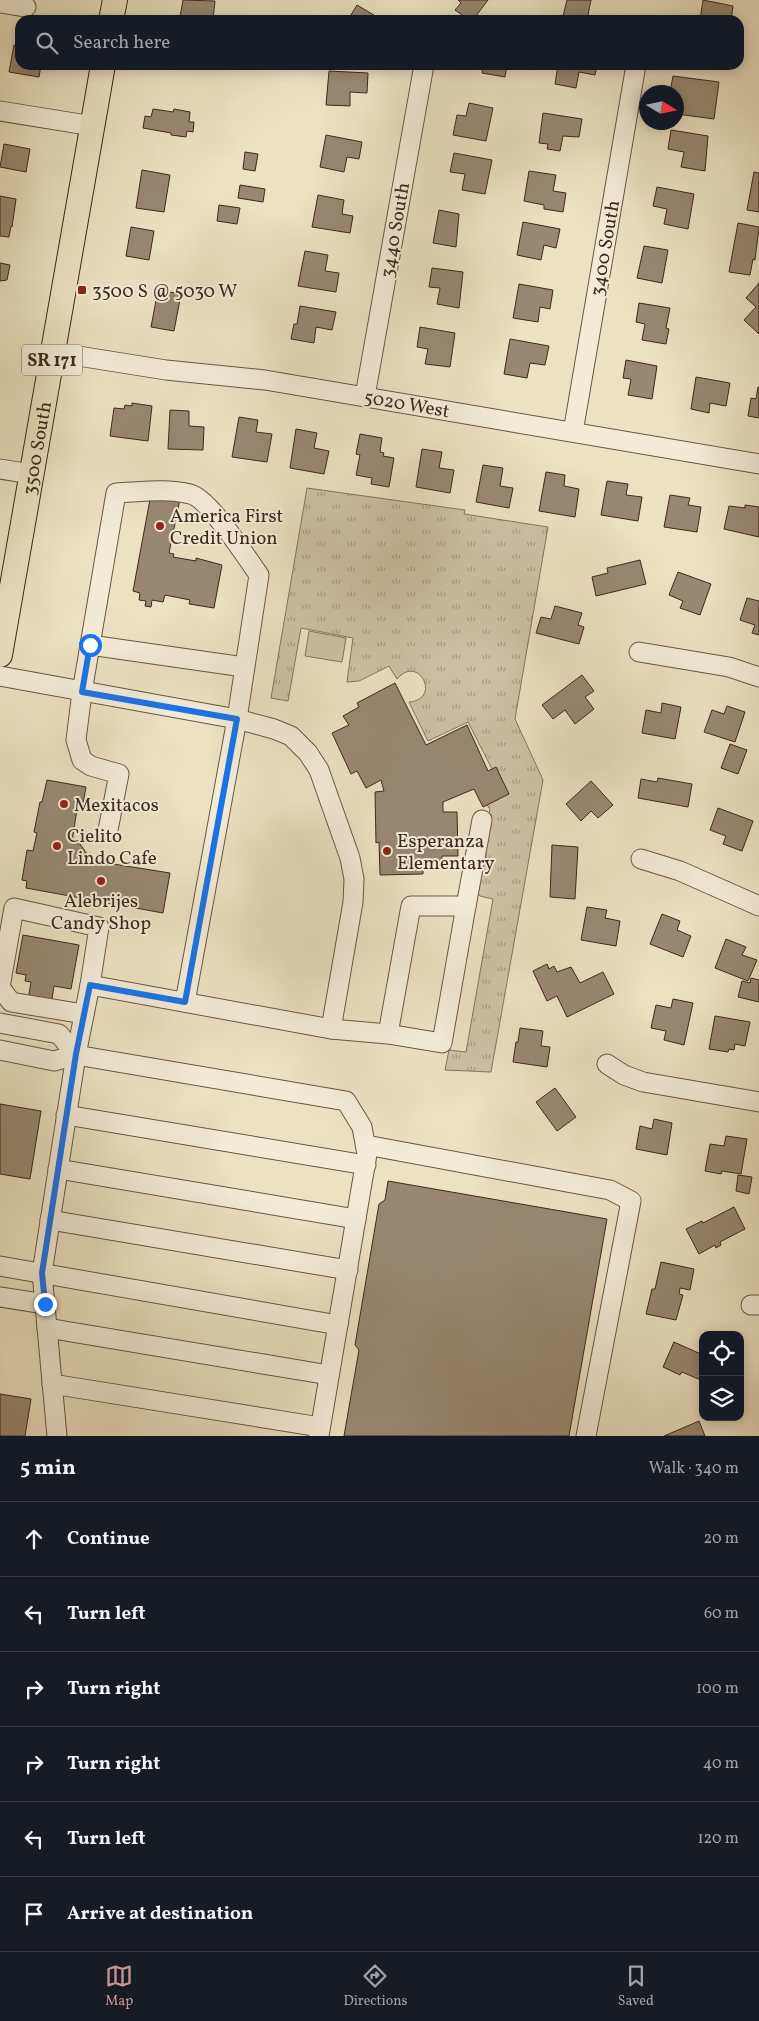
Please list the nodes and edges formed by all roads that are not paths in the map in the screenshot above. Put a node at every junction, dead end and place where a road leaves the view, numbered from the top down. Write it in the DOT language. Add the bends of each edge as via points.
graph roads {
  1 [pos="115,0"];
  2 [pos="0,3"];
  3 [pos="30,9"];
  4 [pos="112,15"];
  5 [pos="103,70"];
  6 [pos="423,70"];
  7 [pos="635,70"];
  8 [pos="0,111"];
  9 [pos="93,126"];
  10 [pos="53,352"];
  11 [pos="365,396"];
  12 [pos="572,432"];
  13 [pos="759,464"];
  14 [pos="0,469"];
  15 [pos="31,474"];
  16 [pos="90,645"];
  17 [pos="639,652"];
  18 [pos="0,655"];
  19 [pos="244,667"];
  20 [pos="0,676"];
  21 [pos="759,677"];
  22 [pos="82,692"];
  23 [pos="237,719"];
  24 [pos="482,820"];
  25 [pos="108,830"];
  26 [pos="641,859"];
  27 [pos="466,906"];
  28 [pos="759,906"];
  29 [pos="90,985"];
  30 [pos="185,1002"];
  31 [pos="84,1014"];
  32 [pos="0,1023"];
  33 [pos="332,1029"];
  34 [pos="388,1034"];
  35 [pos="0,1050"];
  36 [pos="76,1054"];
  37 [pos="607,1064"];
  38 [pos="759,1102"];
  39 [pos="66,1116"];
  40 [pos="366,1155"];
  41 [pos="58,1168"];
  42 [pos="356,1219"];
  43 [pos="50,1220"];
  44 [pos="0,1266"];
  45 [pos="348,1270"];
  46 [pos="42,1273"];
  47 [pos="0,1297"];
  48 [pos="45,1304"];
  49 [pos="338,1325"];
  50 [pos="47,1328"];
  51 [pos="329,1375"];
  52 [pos="52,1384"];
  53 [pos="320,1432"];
  54 [pos="57,1436"];
  55 [pos="586,1436"];
  1 -- 4 [label="main road"];
  2 -- 3 [label="street"];
  5 -- 9 [label="main road, 3500 South / SR 171"];
  6 -- 11 [label="street, 3440 South"];
  7 -- 12 [label="street, 3400 South"];
  8 -- 9 [label="street"];
  9 -- 10 [label="main road, 3500 South / SR 171"];
  10 -- 11 [label="street, 5020 West"];
  10 -- 15 [label="main road, 3500 South / SR 171"];
  11 -- 12 [label="street, 5020 West"];
  12 -- 13 [label="street, 5020 West"];
  14 -- 15 [label="street"];
  15 -- 18 [label="main road, 3500 South / SR 171"];
  16 -- 19 [label="street"];
  16 -- 19 [label="street" via="116,493 163,491 191,494 206,503 259,575"];
  16 -- 22 [label="street"];
  17 -- 21 [label="street" via="729,667"];
  19 -- 23 [label="street"];
  20 -- 22 [label="street"];
  22 -- 23 [label="street"];
  22 -- 25 [label="street" via="76,740 82,760 90,766 119,774"];
  23 -- 30 [label="street"];
  23 -- 33 [label="street" via="291,736 308,753 319,770 350,858 354,879 353,902"];
  24 -- 27 [label="street"];
  26 -- 28 [label="street" via="680,871"];
  27 -- 34 [label="street" via="411,906"];
  27 -- 34 [label="street" via="442,1043"];
  29 -- 30 [label="street"];
  29 -- 31 [label="street"];
  29 -- 31 [label="street" via="99,927 14,908 0,987 11,1002"];
  30 -- 33 [label="street"];
  31 -- 36 [label="street"];
  32 -- 36 [label="street" via="58,1034"];
  33 -- 34 [label="street"];
  35 -- 36 [label="street" via="54,1060"];
  36 -- 39 [label="street"];
  36 -- 40 [label="street" via="346,1101 362,1127"];
  37 -- 38 [label="street" via="643,1082"];
  39 -- 40 [label="street"];
  39 -- 41 [label="street"];
  40 -- 42 [label="street"];
  40 -- 55 [label="street" via="610,1190 631,1201"];
  41 -- 42 [label="street"];
  41 -- 43 [label="street"];
  42 -- 45 [label="street"];
  43 -- 45 [label="street"];
  43 -- 46 [label="street"];
  44 -- 46 [label="street"];
  45 -- 49 [label="street"];
  46 -- 48 [label="street"];
  46 -- 49 [label="street"];
  47 -- 48 [label="street"];
  48 -- 50 [label="street"];
  49 -- 51 [label="street"];
  50 -- 51 [label="street"];
  50 -- 52 [label="street"];
  51 -- 53 [label="street"];
  52 -- 53 [label="street"];
  52 -- 54 [label="street"];
}
